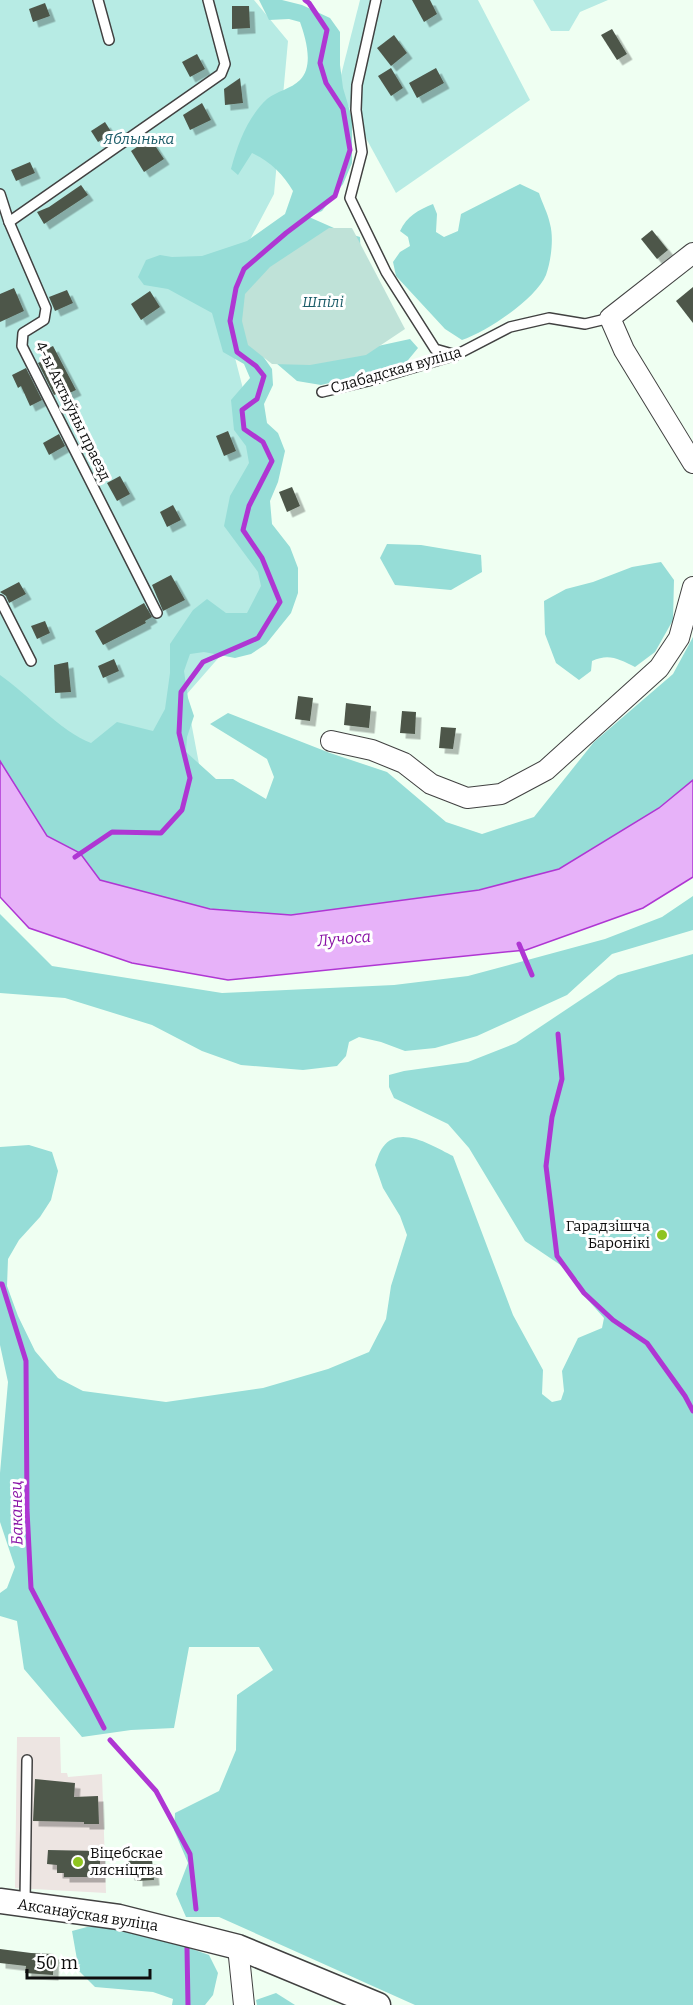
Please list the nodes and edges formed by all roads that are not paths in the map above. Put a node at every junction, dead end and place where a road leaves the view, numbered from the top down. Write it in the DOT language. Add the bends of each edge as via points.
graph roads {
  1 [pos="98,0"];
  2 [pos="208,0"];
  3 [pos="376,0"];
  4 [pos="109,40"];
  5 [pos="0,194"];
  6 [pos="9,222"];
  7 [pos="693,253"];
  8 [pos="610,318"];
  9 [pos="456,355"];
  10 [pos="322,392"];
  11 [pos="693,463"];
  12 [pos="693,587"];
  13 [pos="0,600"];
  14 [pos="157,613"];
  15 [pos="31,662"];
  16 [pos="331,741"];
  17 [pos="27,1760"];
  18 [pos="0,1901"];
  19 [pos="25,1905"];
  20 [pos="238,1947"];
  21 [pos="244,2005"];
  22 [pos="378,2005"];
  1 -- 4 [label="lane"];
  2 -- 6 [label="lane" via="225,64 221,74"];
  3 -- 9 [label="lane" via="357,85 362,152 350,198 386,272 435,349"];
  5 -- 6 [label="lane, 4-ы Актыўны праезд"];
  6 -- 14 [label="lane, 4-ы Актыўны праезд" via="46,308 44,320 23,333 22,346"];
  7 -- 8 [label="street, Слабадская вуліца"];
  8 -- 9 [label="lane, Слабадская вуліца" via="585,324 549,318 510,327"];
  8 -- 11 [label="street" via="624,350"];
  9 -- 10 [label="lane, Слабадская вуліца"];
  12 -- 16 [label="street" via="679,638 659,668 546,770 501,794 467,798 431,784 404,763 372,750"];
  13 -- 15 [label="lane"];
  17 -- 19 [label="lane"];
  18 -- 19 [label="street, Аксанаўская вуліца"];
  19 -- 20 [label="street, Аксанаўская вуліца" via="119,1917"];
  20 -- 21 [label="street"];
  20 -- 22 [label="street, Аксанаўская вуліца"];
}
